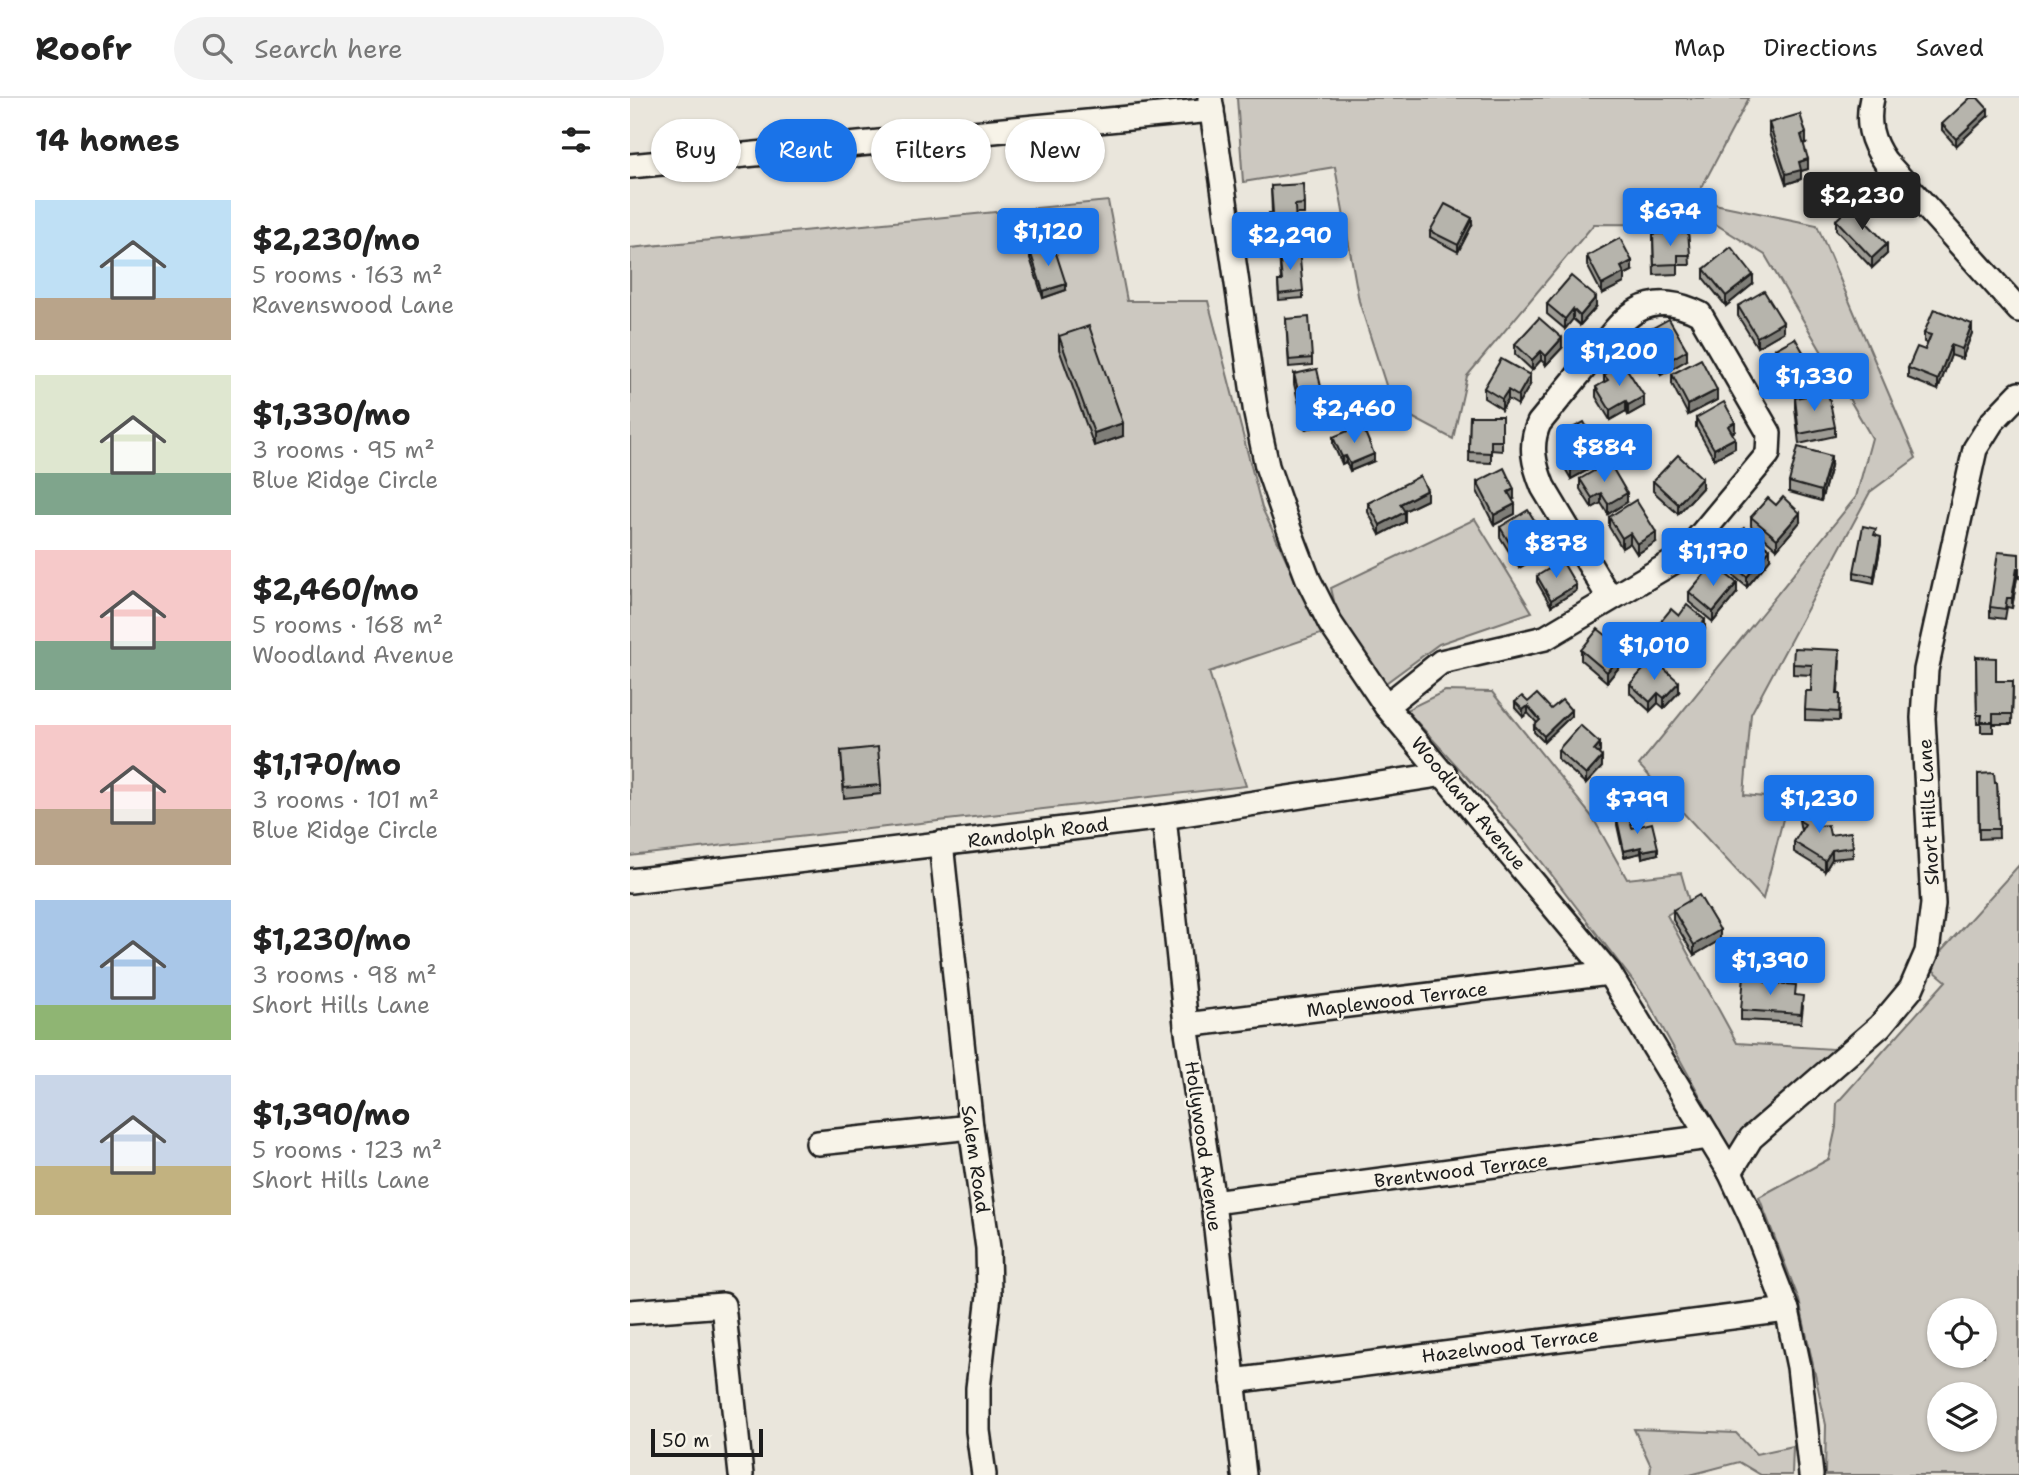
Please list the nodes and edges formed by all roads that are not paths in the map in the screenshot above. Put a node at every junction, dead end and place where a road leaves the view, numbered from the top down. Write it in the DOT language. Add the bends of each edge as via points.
graph roads {
  1 [pos="1872,98"];
  2 [pos="1211,104"];
  3 [pos="630,166"];
  4 [pos="2019,310"];
  5 [pos="2019,394"];
  6 [pos="1610,599"];
  7 [pos="1386,706"];
  8 [pos="1445,774"];
  9 [pos="1164,817"];
  10 [pos="941,844"];
  11 [pos="630,881"];
  12 [pos="1609,973"];
  13 [pos="1186,1025"];
  14 [pos="971,1127"];
  15 [pos="1709,1137"];
  16 [pos="818,1143"];
  17 [pos="1730,1172"];
  18 [pos="1213,1202"];
  19 [pos="1787,1310"];
  20 [pos="630,1312"];
  21 [pos="1233,1381"];
  22 [pos="741,1475"];
  23 [pos="984,1475"];
  24 [pos="1244,1475"];
  25 [pos="1811,1475"];
  1 -- 4 [label="street" via="1869,122 1885,161"];
  2 -- 3 [label="street"];
  2 -- 7 [label="street, Woodland Avenue" via="1267,466 1308,579 1330,623"];
  5 -- 17 [label="street, Short Hills Lane" via="1992,422 1975,449 1926,670 1923,718 1933,904 1927,951 1911,989 1880,1026 1751,1138"];
  6 -- 6 [label="street" via="1683,556 1768,454 1769,433 1700,314 1685,306 1655,304 1621,322 1533,436 1535,467 1543,487"];
  6 -- 7 [label="street" via="1545,638 1441,662"];
  7 -- 8 [label="street, Woodland Avenue"];
  8 -- 9 [label="street, Randolph Road"];
  8 -- 12 [label="street, Woodland Avenue"];
  9 -- 10 [label="street, Randolph Road"];
  9 -- 13 [label="street, Hollywood Avenue"];
  10 -- 11 [label="street, Randolph Road"];
  10 -- 14 [label="street, Salem Road"];
  12 -- 13 [label="street, Maplewood Terrace"];
  12 -- 15 [label="street, Woodland Avenue"];
  13 -- 18 [label="street, Hollywood Avenue"];
  14 -- 16 [label="street"];
  14 -- 23 [label="street, Salem Road" via="988,1248 989,1295 978,1388"];
  15 -- 17 [label="street, Woodland Avenue"];
  15 -- 18 [label="street, Brentwood Terrace"];
  17 -- 19 [label="street, Woodland Avenue"];
  18 -- 21 [label="street, Hollywood Avenue"];
  19 -- 21 [label="street, Hazelwood Terrace"];
  19 -- 25 [label="street, Woodland Avenue" via="1799,1367"];
  20 -- 22 [label="street" via="723,1305"];
  21 -- 24 [label="street, Hollywood Avenue"];
}
